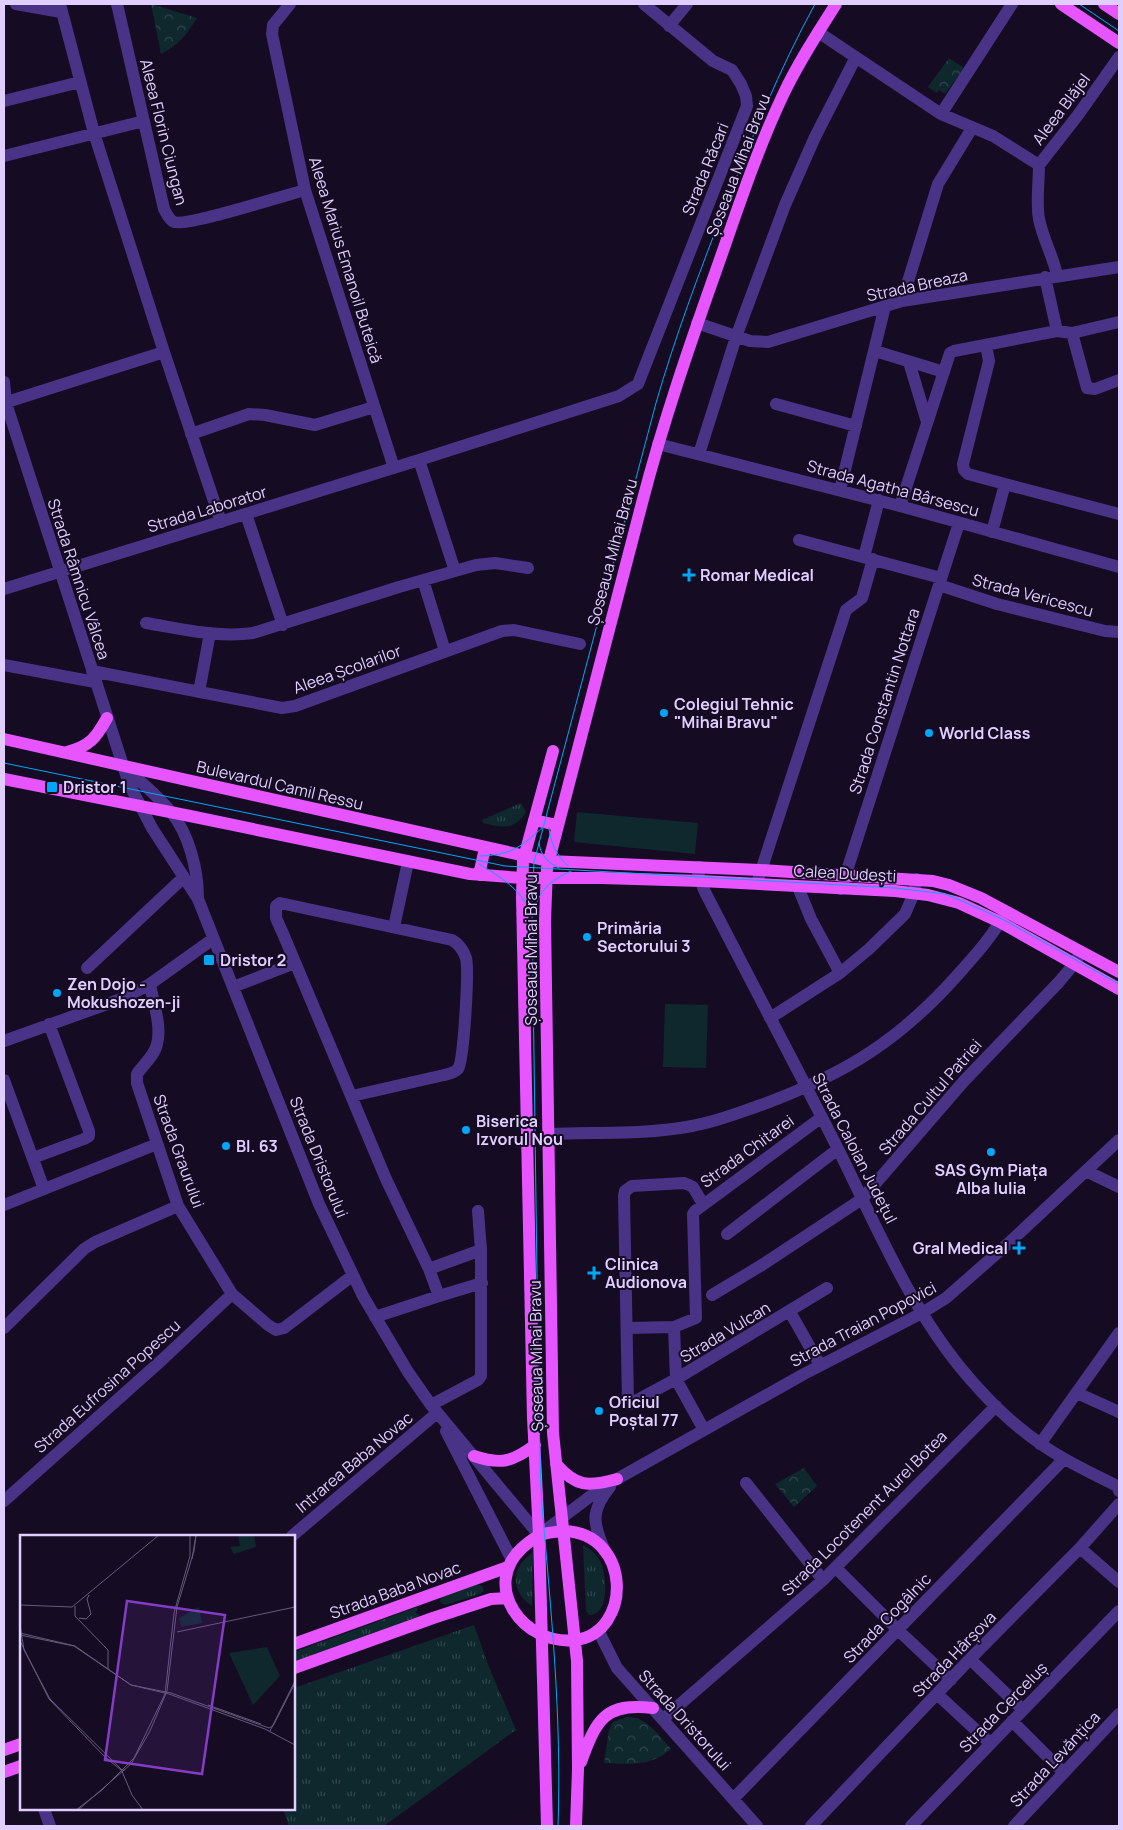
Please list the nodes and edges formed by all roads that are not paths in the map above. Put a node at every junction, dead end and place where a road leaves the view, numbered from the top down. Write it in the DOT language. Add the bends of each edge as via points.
graph roads {
  1 [pos="16,4"];
  2 [pos="117,4"];
  3 [pos="290,4"];
  4 [pos="644,4"];
  5 [pos="688,4"];
  6 [pos="836,4"];
  7 [pos="1012,4"];
  8 [pos="1061,4"];
  9 [pos="1104,4"];
  10 [pos="60,8"];
  11 [pos="1119,14"];
  12 [pos="669,26"];
  13 [pos="818,32"];
  14 [pos="1119,43"];
  15 [pos="856,57"];
  16 [pos="1119,57"];
  17 [pos="80,82"];
  18 [pos="4,101"];
  19 [pos="941,114"];
  20 [pos="144,121"];
  21 [pos="972,128"];
  22 [pos="94,133"];
  23 [pos="4,156"];
  24 [pos="1039,164"];
  25 [pos="305,190"];
  26 [pos="1119,267"];
  27 [pos="1051,276"];
  28 [pos="902,301"];
  29 [pos="885,306"];
  30 [pos="1119,322"];
  31 [pos="697,323"];
  32 [pos="1057,332"];
  33 [pos="1072,333"];
  34 [pos="736,337"];
  35 [pos="986,345"];
  36 [pos="875,351"];
  37 [pos="164,352"];
  38 [pos="909,362"];
  39 [pos="944,372"];
  40 [pos="1119,380"];
  41 [pos="4,382"];
  42 [pos="638,384"];
  43 [pos="4,403"];
  44 [pos="776,404"];
  45 [pos="374,407"];
  46 [pos="927,422"];
  47 [pos="856,426"];
  48 [pos="191,434"];
  49 [pos="658,444"];
  50 [pos="699,454"];
  51 [pos="419,460"];
  52 [pos="394,468"];
  53 [pos="1005,484"];
  54 [pos="840,490"];
  55 [pos="879,500"];
  56 [pos="900,506"];
  57 [pos="246,514"];
  58 [pos="1119,514"];
  59 [pos="220,522"];
  60 [pos="959,523"];
  61 [pos="992,532"];
  62 [pos="799,540"];
  63 [pos="869,558"];
  64 [pos="1119,567"];
  65 [pos="528,568"];
  66 [pos="455,570"];
  67 [pos="60,571"];
  68 [pos="423,580"];
  69 [pos="940,582"];
  70 [pos="4,589"];
  71 [pos="146,623"];
  72 [pos="283,625"];
  73 [pos="1119,632"];
  74 [pos="210,633"];
  75 [pos="580,644"];
  76 [pos="445,651"];
  77 [pos="4,665"];
  78 [pos="94,676"];
  79 [pos="199,692"];
  80 [pos="107,718"];
  81 [pos="4,739"];
  82 [pos="553,751"];
  83 [pos="66,752"];
  84 [pos="122,765"];
  85 [pos="4,779"];
  86 [pos="141,806"];
  87 [pos="172,812"];
  88 [pos="534,820"];
  89 [pos="557,825"];
  90 [pos="485,848"];
  91 [pos="524,856"];
  92 [pos="548,861"];
  93 [pos="408,862"];
  94 [pos="699,867"];
  95 [pos="760,870"];
  96 [pos="479,875"];
  97 [pos="845,876"];
  98 [pos="184,877"];
  99 [pos="546,877"];
  100 [pos="522,878"];
  101 [pos="917,879"];
  102 [pos="701,881"];
  103 [pos="758,885"];
  104 [pos="798,887"];
  105 [pos="840,889"];
  106 [pos="914,893"];
  107 [pos="198,899"];
  108 [pos="522,914"];
  109 [pos="546,914"];
  110 [pos="1003,916"];
  111 [pos="394,927"];
  112 [pos="213,939"];
  113 [pos="1081,952"];
  114 [pos="295,963"];
  115 [pos="1074,964"];
  116 [pos="87,968"];
  117 [pos="1119,972"];
  118 [pos="840,973"];
  119 [pos="150,984"];
  120 [pos="233,988"];
  121 [pos="1119,989"];
  122 [pos="770,1018"];
  123 [pos="49,1024"];
  124 [pos="4,1041"];
  125 [pos="4,1080"];
  126 [pos="807,1088"];
  127 [pos="352,1096"];
  128 [pos="822,1117"];
  129 [pos="549,1134"];
  130 [pos="1119,1140"];
  131 [pos="157,1144"];
  132 [pos="838,1149"];
  133 [pos="33,1158"];
  134 [pos="1086,1171"];
  135 [pos="1119,1187"];
  136 [pos="44,1189"];
  137 [pos="862,1199"];
  138 [pos="703,1204"];
  139 [pos="4,1205"];
  140 [pos="178,1206"];
  141 [pos="478,1211"];
  142 [pos="693,1214"];
  143 [pos="727,1234"];
  144 [pos="481,1250"];
  145 [pos="428,1269"];
  146 [pos="352,1276"];
  147 [pos="482,1283"];
  148 [pos="827,1288"];
  149 [pos="232,1294"];
  150 [pos="712,1295"];
  151 [pos="438,1296"];
  152 [pos="790,1312"];
  153 [pos="922,1313"];
  154 [pos="375,1317"];
  155 [pos="674,1327"];
  156 [pos="4,1328"];
  157 [pos="627,1328"];
  158 [pos="1119,1332"];
  159 [pos="820,1365"];
  160 [pos="676,1379"];
  161 [pos="1077,1393"];
  162 [pos="996,1406"];
  163 [pos="434,1409"];
  164 [pos="1119,1412"];
  165 [pos="704,1430"];
  166 [pos="1040,1444"];
  167 [pos="535,1445"];
  168 [pos="474,1456"];
  169 [pos="1064,1459"];
  170 [pos="556,1464"];
  171 [pos="617,1479"];
  172 [pos="746,1484"];
  173 [pos="1119,1488"];
  174 [pos="596,1492"];
  175 [pos="4,1501"];
  176 [pos="1119,1504"];
  177 [pos="562,1517"];
  178 [pos="564,1531"];
  179 [pos="293,1535"];
  180 [pos="539,1535"];
  181 [pos="1080,1548"];
  182 [pos="605,1551"];
  183 [pos="510,1563"];
  184 [pos="836,1568"];
  185 [pos="823,1580"];
  186 [pos="1119,1582"];
  187 [pos="508,1598"];
  188 [pos="1119,1611"];
  189 [pos="598,1630"];
  190 [pos="898,1630"];
  191 [pos="542,1636"];
  192 [pos="575,1640"];
  193 [pos="295,1644"];
  194 [pos="970,1659"];
  195 [pos="295,1668"];
  196 [pos="951,1680"];
  197 [pos="937,1694"];
  198 [pos="653,1708"];
  199 [pos="1023,1710"];
  200 [pos="1119,1714"];
  201 [pos="663,1719"];
  202 [pos="1012,1721"];
  203 [pos="990,1743"];
  204 [pos="20,1745"];
  205 [pos="4,1750"];
  206 [pos="20,1766"];
  207 [pos="578,1769"];
  208 [pos="4,1772"];
  209 [pos="1064,1773"];
  210 [pos="733,1799"];
  211 [pos="44,1810"];
  212 [pos="50,1826"];
  213 [pos="548,1826"];
  214 [pos="576,1826"];
  215 [pos="757,1826"];
  216 [pos="811,1826"];
  217 [pos="911,1826"];
  218 [pos="1014,1826"];
  1 -- 10 [label="street"];
  2 -- 20 [label="street, Aleea Florin Ciungan"];
  3 -- 25 [label="street, Aleea Marius Emanoil Buteică" via="273,25 272,34"];
  4 -- 12 [label="street, Strada Răcari"];
  5 -- 12 [label="street"];
  6 -- 13 [label="main road, Șoseaua Mihai Bravu"];
  7 -- 19 [label="street"];
  8 -- 14 [label="main road"];
  9 -- 11 [label="main road"];
  10 -- 17 [label="street"];
  12 -- 42 [label="street, Strada Răcari" via="713,62 732,70 742,84 747,106"];
  13 -- 15 [label="street, Aleea Blăjel"];
  13 -- 31 [label="main road, Șoseaua Mihai Bravu" via="772,120"];
  15 -- 19 [label="street, Aleea Blăjel"];
  15 -- 34 [label="street" via="800,170"];
  16 -- 24 [label="street, Aleea Blăjel"];
  17 -- 18 [label="street"];
  17 -- 22 [label="street"];
  19 -- 21 [label="street, Aleea Blăjel"];
  20 -- 22 [label="street"];
  20 -- 25 [label="street, Aleea Florin Ciungan" via="164,210 174,222 200,219"];
  21 -- 24 [label="street, Aleea Blăjel" via="993,136"];
  21 -- 28 [label="street" via="938,184"];
  22 -- 23 [label="street"];
  22 -- 37 [label="street"];
  24 -- 27 [label="street" via="1039,219 1052,256"];
  25 -- 45 [label="street, Aleea Marius Emanoil Buteică"];
  26 -- 27 [label="street, Strada Breaza"];
  27 -- 28 [label="street, Strada Breaza"];
  27 -- 32 [label="street"];
  28 -- 29 [label="street, Strada Breaza"];
  29 -- 34 [label="street, Strada Breaza" via="768,342"];
  29 -- 36 [label="street"];
  30 -- 33 [label="street"];
  31 -- 34 [label="street, Strada Breaza"];
  31 -- 49 [label="main road, Șoseaua Mihai Bravu"];
  32 -- 33 [label="street"];
  32 -- 35 [label="street"];
  33 -- 40 [label="street" via="1087,388 1095,389"];
  34 -- 50 [label="street"];
  35 -- 39 [label="street" via="950,353"];
  35 -- 53 [label="street" via="989,361 963,464 968,474"];
  36 -- 38 [label="street"];
  36 -- 47 [label="street"];
  37 -- 43 [label="street"];
  37 -- 48 [label="street"];
  38 -- 39 [label="street"];
  38 -- 46 [label="street"];
  39 -- 46 [label="street"];
  41 -- 43 [label="street, Strada Râmnicu Vâlcea"];
  42 -- 51 [label="street, Strada Laborator" via="618,396"];
  43 -- 67 [label="street, Strada Râmnicu Vâlcea"];
  44 -- 47 [label="street"];
  45 -- 48 [label="street" via="315,425 250,414"];
  45 -- 52 [label="street, Aleea Marius Emanoil Buteică"];
  46 -- 56 [label="street"];
  47 -- 54 [label="street"];
  48 -- 59 [label="street"];
  49 -- 50 [label="street, Strada Agatha Bârsescu"];
  49 -- 89 [label="main road, Șoseaua Mihai Bravu"];
  50 -- 54 [label="street, Strada Agatha Bârsescu"];
  51 -- 52 [label="street, Strada Laborator"];
  51 -- 66 [label="street"];
  52 -- 57 [label="street, Strada Laborator"];
  53 -- 58 [label="street"];
  53 -- 61 [label="street"];
  54 -- 55 [label="street, Strada Agatha Bârsescu"];
  55 -- 56 [label="street, Strada Agatha Bârsescu"];
  55 -- 63 [label="street"];
  56 -- 60 [label="street, Strada Agatha Bârsescu"];
  57 -- 59 [label="street, Strada Laborator"];
  57 -- 72 [label="street"];
  59 -- 67 [label="street, Strada Laborator"];
  60 -- 61 [label="street, Strada Agatha Bârsescu"];
  60 -- 69 [label="street, Strada Constantin Nottara"];
  61 -- 64 [label="street, Strada Agatha Bârsescu"];
  62 -- 63 [label="street, Strada Vericescu"];
  63 -- 69 [label="street, Strada Vericescu"];
  63 -- 95 [label="street" via="862,598 846,610"];
  65 -- 66 [label="street" via="495,563"];
  66 -- 68 [label="street"];
  67 -- 70 [label="street, Strada Laborator"];
  67 -- 78 [label="street, Strada Râmnicu Vâlcea"];
  68 -- 72 [label="street"];
  68 -- 76 [label="street"];
  69 -- 73 [label="street, Strada Vericescu" via="997,604"];
  69 -- 97 [label="street, Strada Constantin Nottara"];
  71 -- 74 [label="street"];
  72 -- 74 [label="street" via="234,636"];
  74 -- 79 [label="street"];
  75 -- 76 [label="street, Aleea Școlarilor" via="508,630"];
  76 -- 79 [label="street, Aleea Școlarilor" via="289,707"];
  77 -- 78 [label="street, Aleea Școlarilor"];
  78 -- 79 [label="street, Aleea Școlarilor"];
  78 -- 80 [label="street, Strada Râmnicu Vâlcea"];
  80 -- 83 [label="main road" via="93,740 79,749"];
  80 -- 84 [label="street, Strada Râmnicu Vâlcea"];
  81 -- 83 [label="main road, Bulevardul Camil Ressu"];
  82 -- 88 [label="main road, Șoseaua Mihai Bravu"];
  83 -- 84 [label="main road, Bulevardul Camil Ressu"];
  84 -- 86 [label="street, Strada Dristorului"];
  84 -- 87 [label="street, Strada Dristorului"];
  84 -- 90 [label="main road, Bulevardul Camil Ressu"];
  85 -- 86 [label="main road"];
  86 -- 87 [label="main road"];
  86 -- 98 [label="street, Strada Dristorului"];
  87 -- 93 [label="main road"];
  87 -- 107 [label="street, Strada Dristorului" via="188,844 196,871"];
  88 -- 89 [label="main road"];
  88 -- 91 [label="main road, Șoseaua Mihai Bravu"];
  89 -- 92 [label="main road, Șoseaua Mihai Bravu"];
  90 -- 91 [label="main road, Bulevardul Camil Ressu"];
  90 -- 96 [label="main road"];
  91 -- 92 [label="main road, Bulevardul Camil Ressu"];
  91 -- 100 [label="main road, Șoseaua Mihai Bravu"];
  92 -- 94 [label="main road, Calea Dudești"];
  92 -- 99 [label="main road, Șoseaua Mihai Bravu"];
  93 -- 96 [label="main road"];
  93 -- 111 [label="street"];
  94 -- 95 [label="main road, Calea Dudești"];
  94 -- 102 [label="street, Strada Caloian Județul"];
  95 -- 97 [label="main road, Calea Dudești"];
  95 -- 103 [label="street"];
  96 -- 100 [label="main road"];
  97 -- 101 [label="main road, Calea Dudești"];
  97 -- 105 [label="street, Strada Constantin Nottara"];
  98 -- 107 [label="street, Strada Dristorului"];
  98 -- 116 [label="street"];
  99 -- 100 [label="main road"];
  99 -- 102 [label="main road, Calea Dudești"];
  99 -- 109 [label="main road, Șoseaua Mihai Bravu"];
  100 -- 108 [label="main road, Șoseaua Mihai Bravu"];
  101 -- 106 [label="street"];
  101 -- 110 [label="main road, Calea Dudești" via="962,890"];
  102 -- 103 [label="main road, Calea Dudești"];
  102 -- 122 [label="street, Strada Caloian Județul"];
  103 -- 104 [label="main road, Calea Dudești"];
  104 -- 105 [label="main road, Calea Dudești"];
  104 -- 118 [label="street"];
  105 -- 106 [label="main road, Calea Dudești"];
  106 -- 110 [label="main road, Calea Dudești"];
  106 -- 118 [label="street" via="905,914"];
  107 -- 112 [label="street, Strada Dristorului"];
  108 -- 109 [label="main road"];
  108 -- 167 [label="main road, Șoseaua Mihai Bravu"];
  109 -- 129 [label="main road, Șoseaua Mihai Bravu"];
  110 -- 113 [label="main road, Calea Dudești"];
  110 -- 115 [label="main road, Calea Dudești"];
  110 -- 126 [label="street" via="972,959 918,1016 871,1053"];
  111 -- 114 [label="street" via="280,903 276,906 276,918"];
  111 -- 127 [label="street" via="452,940 464,952 467,968 461,1059 452,1073"];
  112 -- 119 [label="street"];
  112 -- 120 [label="street, Strada Dristorului"];
  113 -- 115 [label="street, Strada Cultul Patriei"];
  113 -- 117 [label="main road, Calea Dudești"];
  114 -- 120 [label="street"];
  114 -- 127 [label="street"];
  115 -- 121 [label="main road, Calea Dudești"];
  115 -- 137 [label="street, Strada Cultul Patriei" via="964,1081"];
  118 -- 122 [label="street"];
  119 -- 123 [label="street" via="124,998"];
  119 -- 131 [label="street, Strada Graurului" via="158,1027 157,1044 136,1074 136,1080"];
  120 -- 146 [label="street, Strada Dristorului" via="319,1204"];
  122 -- 126 [label="street, Strada Caloian Județul"];
  123 -- 124 [label="street"];
  123 -- 133 [label="street" via="89,1136"];
  125 -- 133 [label="street"];
  126 -- 128 [label="street, Strada Caloian Județul"];
  126 -- 129 [label="street" via="734,1115 690,1127"];
  127 -- 145 [label="street"];
  128 -- 132 [label="street, Strada Caloian Județul"];
  128 -- 138 [label="street, Strada Chitarei"];
  129 -- 170 [label="main road, Șoseaua Mihai Bravu" via="552,1420"];
  130 -- 134 [label="street, Strada Traian Popovici"];
  131 -- 136 [label="street"];
  131 -- 140 [label="street, Strada Graurului"];
  132 -- 137 [label="street, Strada Caloian Județul"];
  132 -- 143 [label="street"];
  133 -- 136 [label="street"];
  134 -- 135 [label="street"];
  134 -- 153 [label="street, Strada Traian Popovici" via="959,1288"];
  136 -- 139 [label="street"];
  137 -- 150 [label="street, Strada Cultul Patriei"];
  137 -- 153 [label="street, Strada Caloian Județul"];
  138 -- 142 [label="street, Strada Chitarei"];
  138 -- 157 [label="street" via="693,1187 684,1184 632,1186 626,1191"];
  140 -- 149 [label="street, Strada Graurului"];
  140 -- 156 [label="street" via="84,1249"];
  141 -- 144 [label="street"];
  142 -- 155 [label="street, Strada Vulcan" via="696,1318"];
  144 -- 145 [label="street"];
  144 -- 147 [label="street"];
  145 -- 151 [label="street"];
  146 -- 149 [label="street, Strada Graurului" via="284,1328 276,1330"];
  146 -- 154 [label="street, Strada Dristorului"];
  147 -- 151 [label="street"];
  147 -- 163 [label="street, Intrarea Baba Novac" via="481,1376"];
  148 -- 152 [label="street, Strada Vulcan"];
  149 -- 175 [label="street, Strada Eufrosina Popescu"];
  151 -- 154 [label="street"];
  152 -- 159 [label="street, Strada Vulcan"];
  152 -- 160 [label="street, Strada Vulcan"];
  153 -- 159 [label="street, Strada Traian Popovici"];
  153 -- 162 [label="street, Strada Caloian Județul" via="965,1373"];
  154 -- 163 [label="street, Strada Dristorului"];
  155 -- 157 [label="street, Strada Vulcan"];
  155 -- 160 [label="street, Strada Vulcan"];
  157 -- 160 [label="street, Strada Vulcan" via="628,1402 633,1404"];
  158 -- 161 [label="street"];
  159 -- 165 [label="street, Strada Traian Popovici"];
  160 -- 165 [label="street, Strada Vulcan"];
  161 -- 164 [label="street"];
  161 -- 166 [label="street"];
  162 -- 166 [label="street, Strada Caloian Județul"];
  162 -- 184 [label="street, Strada Locotenent Aurel Botea"];
  163 -- 168 [label="street, Strada Dristorului"];
  163 -- 179 [label="street, Intrarea Baba Novac"];
  163 -- 183 [label="street, Strada Dristorului"];
  165 -- 171 [label="street, Strada Traian Popovici"];
  166 -- 169 [label="street, Strada Caloian Județul"];
  167 -- 168 [label="main road" via="505,1461 491,1462"];
  167 -- 180 [label="main road, Șoseaua Mihai Bravu"];
  168 -- 180 [label="street, Strada Dristorului"];
  169 -- 173 [label="street, Strada Caloian Județul"];
  169 -- 190 [label="street, Strada Cogâlnic"];
  170 -- 171 [label="main road" via="576,1482 588,1485"];
  170 -- 177 [label="main road, Șoseaua Mihai Bravu"];
  171 -- 174 [label="street, Strada Traian Popovici"];
  171 -- 182 [label="street, Strada Traian Popovici" via="597,1505 595,1515 595,1525"];
  172 -- 185 [label="street"];
  174 -- 177 [label="street, Strada Traian Popovici"];
  174 -- 178 [label="street, Strada Traian Popovici"];
  176 -- 181 [label="street, Strada Hârșova"];
  177 -- 178 [label="main road, Șoseaua Mihai Bravu"];
  177 -- 180 [label="street, Strada Traian Popovici"];
  178 -- 180 [label="main road"];
  178 -- 182 [label="main road" via="583,1534"];
  178 -- 192 [label="main road, Șoseaua Mihai Bravu"];
  180 -- 183 [label="main road"];
  180 -- 191 [label="main road, Șoseaua Mihai Bravu"];
  181 -- 186 [label="street"];
  181 -- 194 [label="street, Strada Hârșova"];
  182 -- 189 [label="main road" via="616,1570 617,1588 612,1610"];
  183 -- 187 [label="main road" via="506,1578"];
  183 -- 193 [label="main road, Strada Baba Novac"];
  184 -- 185 [label="street, Strada Locotenent Aurel Botea"];
  184 -- 190 [label="street"];
  185 -- 201 [label="street, Strada Locotenent Aurel Botea"];
  187 -- 191 [label="main road" via="522,1623"];
  187 -- 195 [label="main road" via="490,1599"];
  188 -- 199 [label="street, Strada Cerceluș"];
  189 -- 192 [label="main road"];
  189 -- 198 [label="street, Strada Dristorului" via="617,1668"];
  190 -- 196 [label="street"];
  190 -- 210 [label="street, Strada Cogâlnic"];
  191 -- 192 [label="main road"];
  191 -- 213 [label="main road, Șoseaua Mihai Bravu"];
  192 -- 207 [label="main road, Șoseaua Mihai Bravu"];
  194 -- 196 [label="street, Strada Hârșova"];
  194 -- 199 [label="street"];
  196 -- 197 [label="street, Strada Hârșova"];
  197 -- 203 [label="street"];
  197 -- 216 [label="street, Strada Hârșova"];
  198 -- 201 [label="street, Strada Dristorului"];
  198 -- 207 [label="main road" via="630,1706 611,1711 595,1730"];
  199 -- 202 [label="street, Strada Cerceluș"];
  200 -- 209 [label="street, Strada Levănțica"];
  201 -- 210 [label="street, Strada Dristorului"];
  202 -- 203 [label="street, Strada Cerceluș"];
  202 -- 209 [label="street"];
  203 -- 217 [label="street, Strada Cerceluș"];
  204 -- 205 [label="main road"];
  206 -- 208 [label="main road"];
  207 -- 214 [label="main road, Șoseaua Mihai Bravu"];
  209 -- 218 [label="street, Strada Levănțica"];
  210 -- 215 [label="street, Strada Dristorului"];
  211 -- 212 [label="street"];
}
